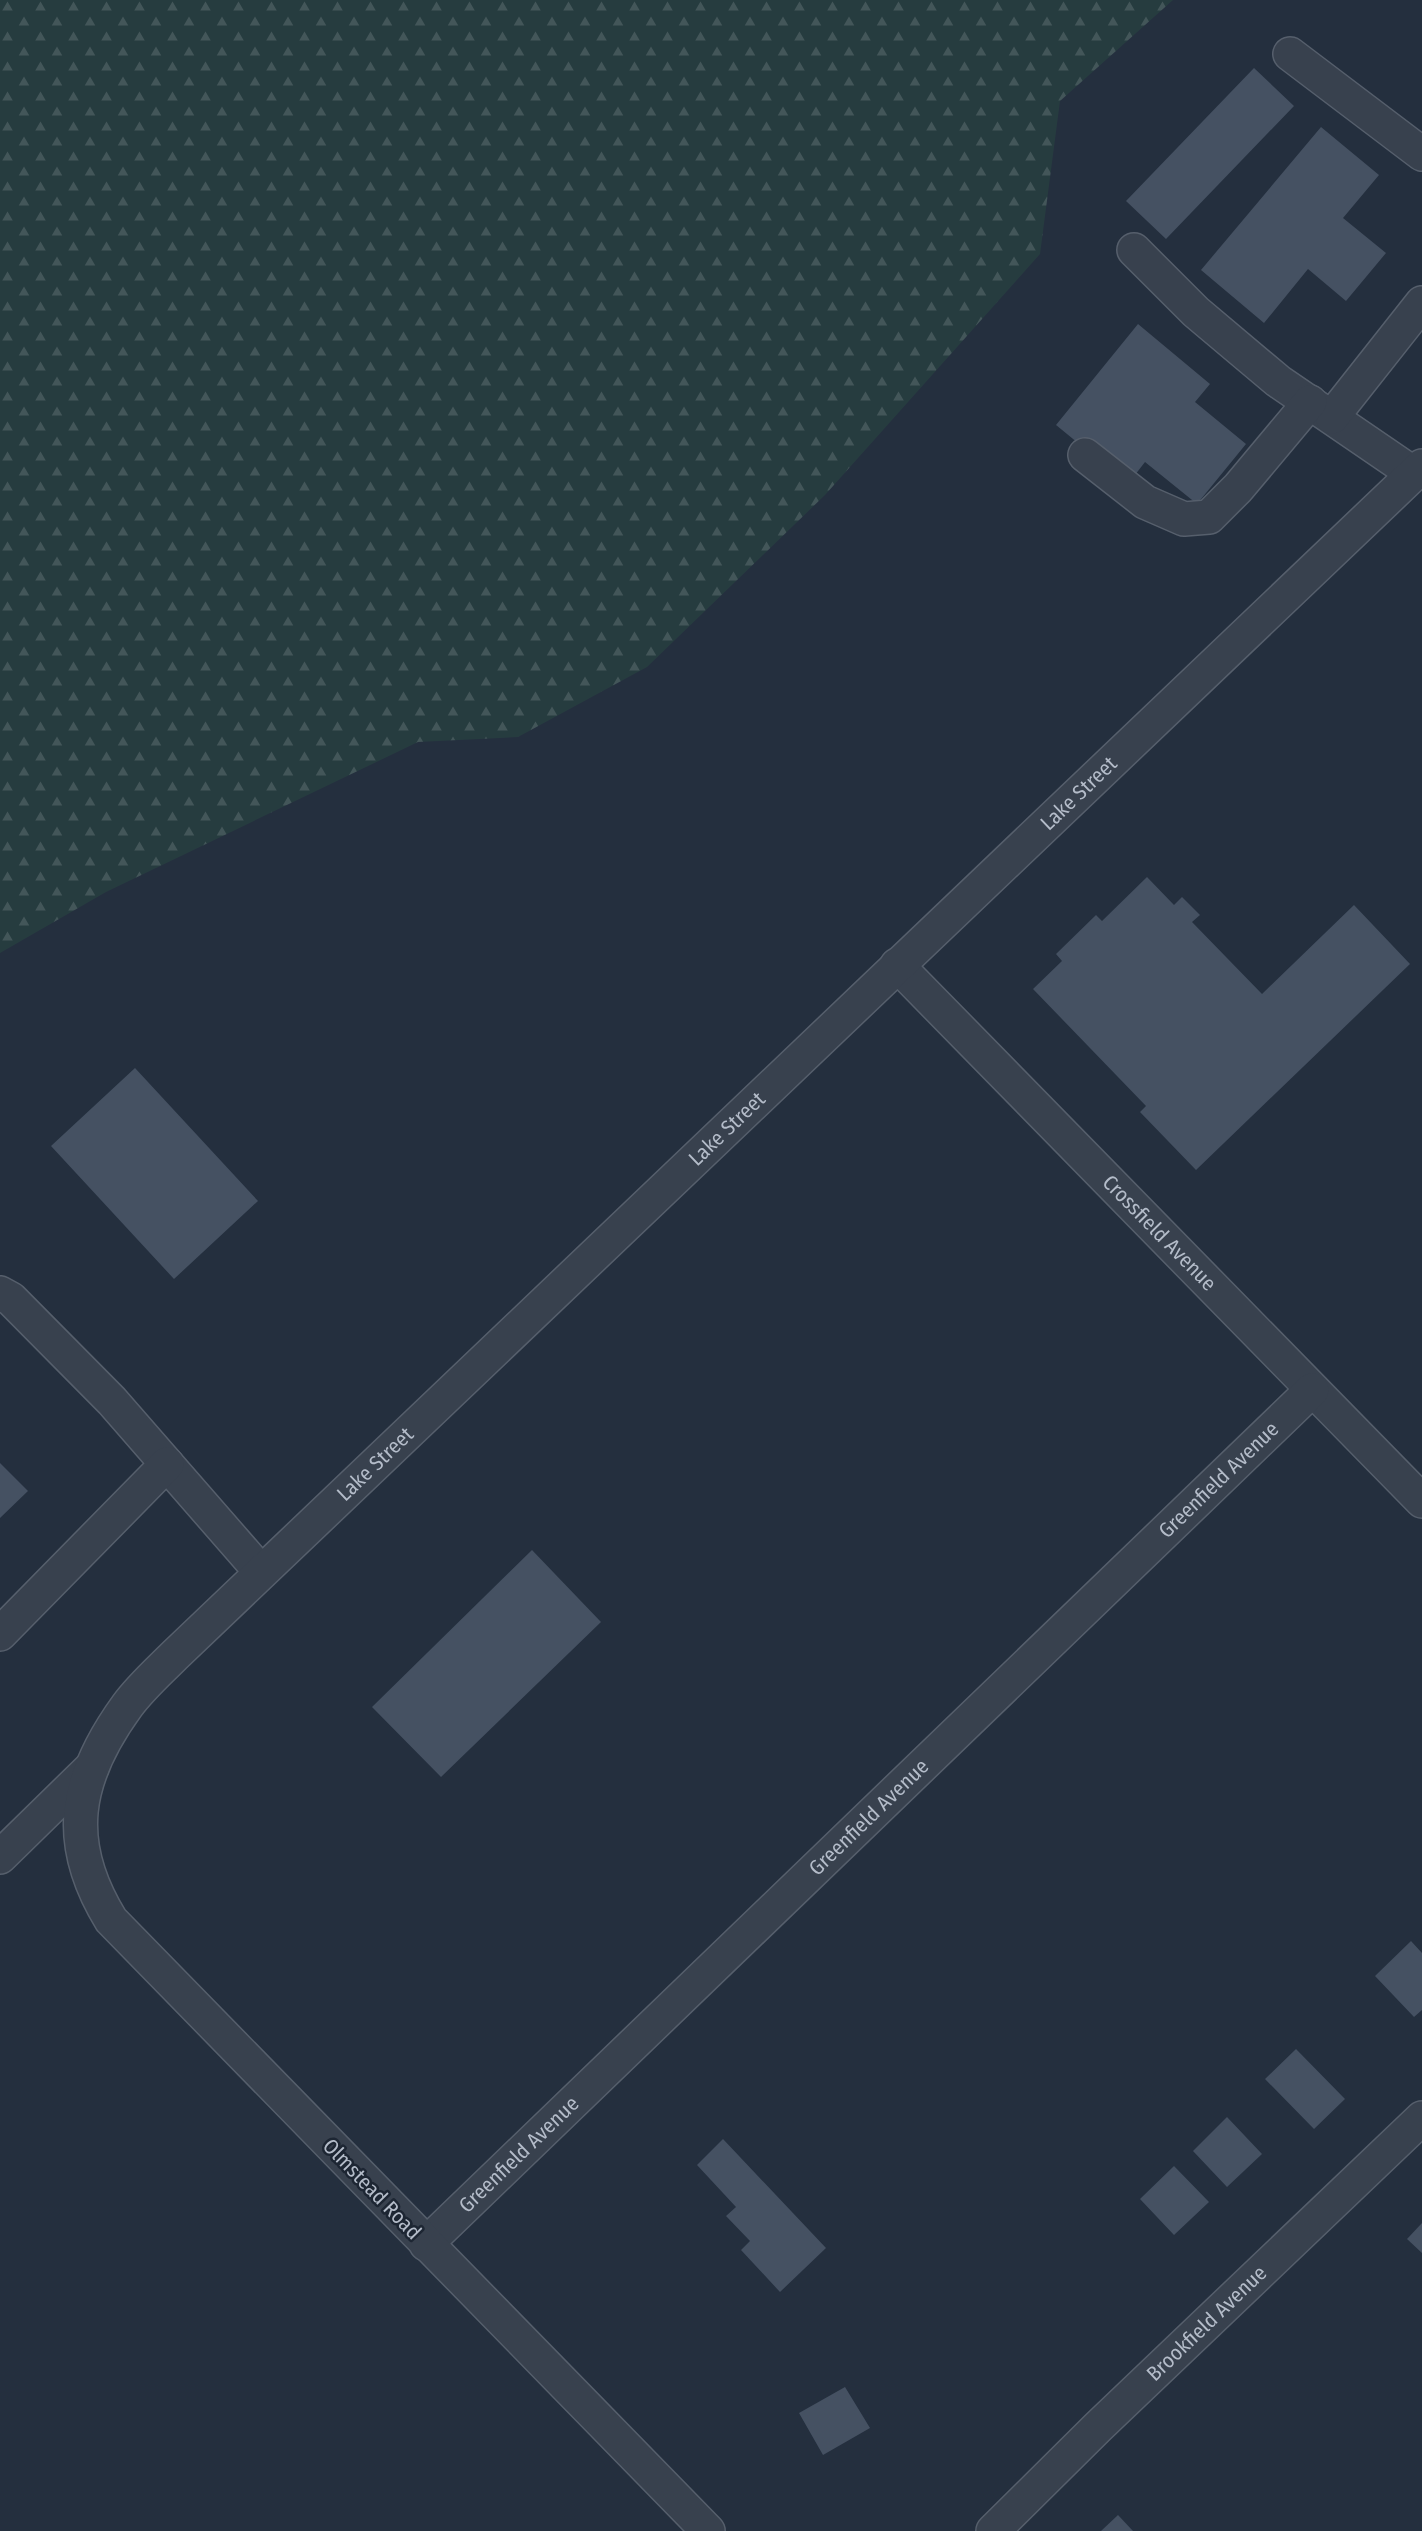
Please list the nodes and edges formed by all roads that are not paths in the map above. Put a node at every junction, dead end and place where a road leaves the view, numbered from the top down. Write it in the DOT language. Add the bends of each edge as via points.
graph roads {
  1 [pos="1290,54"];
  2 [pos="1422,154"];
  3 [pos="1134,250"];
  4 [pos="1422,303"];
  5 [pos="1321,410"];
  6 [pos="1085,455"];
  7 [pos="1418,470"];
  8 [pos="897,965"];
  9 [pos="0,1293"];
  10 [pos="1312,1390"];
  11 [pos="167,1464"];
  12 [pos="1422,1501"];
  13 [pos="261,1572"];
  14 [pos="0,1634"];
  15 [pos="93,1765"];
  16 [pos="80,1822"];
  17 [pos="0,1857"];
  18 [pos="1422,2118"];
  19 [pos="426,2244"];
  20 [pos="708,2531"];
  21 [pos="993,2531"];
  1 -- 2 [label="street"];
  3 -- 5 [label="street" via="1196,312 1278,381"];
  4 -- 5 [label="street"];
  5 -- 6 [label="street" via="1209,517 1184,519 1145,502"];
  5 -- 7 [label="street"];
  7 -- 8 [label="street, Lake Street"];
  8 -- 10 [label="street, Crossfield Avenue"];
  8 -- 13 [label="street, Lake Street"];
  9 -- 11 [label="street" via="11,1299 112,1401"];
  10 -- 12 [label="street, Crossfield Avenue"];
  10 -- 19 [label="street, Greenfield Avenue"];
  11 -- 13 [label="street"];
  11 -- 14 [label="street"];
  13 -- 15 [label="street, Lake Street" via="128,1705"];
  15 -- 16 [label="street, Lake Street"];
  15 -- 17 [label="street"];
  16 -- 19 [label="street, Olmstead Road" via="85,1866 95,1895 111,1920"];
  18 -- 21 [label="street, Brookfield Avenue"];
  19 -- 20 [label="street, Olmstead Road"];
}
